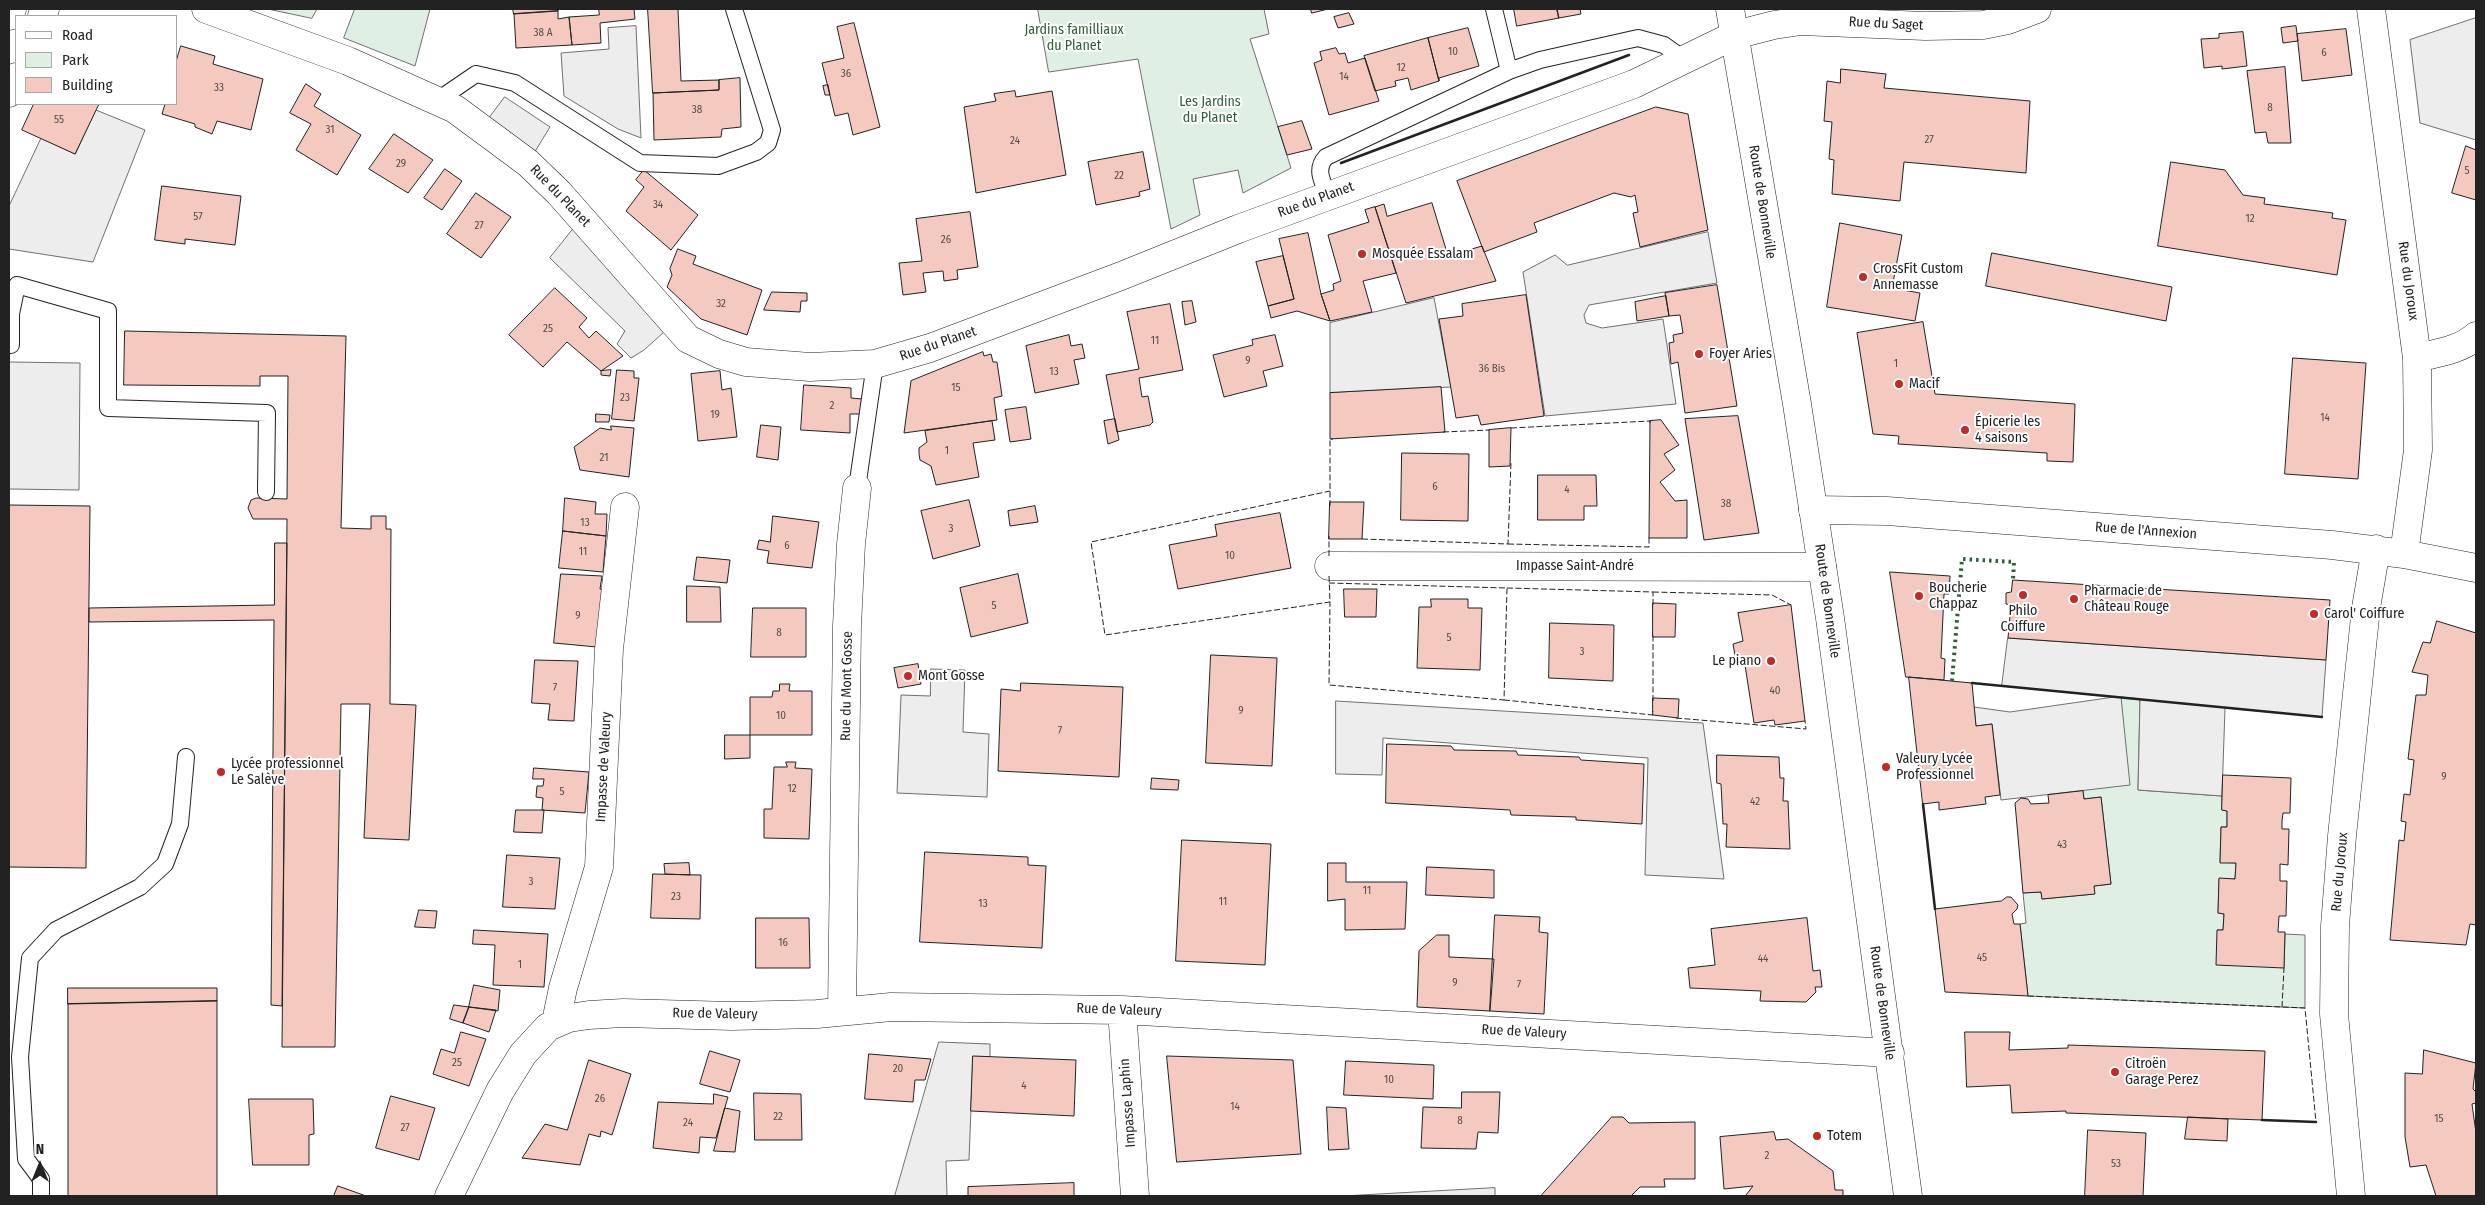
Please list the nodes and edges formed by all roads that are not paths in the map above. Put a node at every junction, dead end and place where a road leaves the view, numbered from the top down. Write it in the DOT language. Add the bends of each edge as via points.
graph roads {
  1 [pos="12,9"];
  2 [pos="206,9"];
  3 [pos="734,9"];
  4 [pos="1494,9"];
  5 [pos="2037,9"];
  6 [pos="2370,9"];
  7 [pos="9,16"];
  8 [pos="1733,22"];
  9 [pos="1685,60"];
  10 [pos="1509,71"];
  11 [pos="15,79"];
  12 [pos="9,93"];
  13 [pos="438,100"];
  14 [pos="1328,195"];
  15 [pos="2476,336"];
  16 [pos="11,345"];
  17 [pos="2417,358"];
  18 [pos="876,364"];
  19 [pos="857,488"];
  20 [pos="266,492"];
  21 [pos="625,507"];
  22 [pos="1813,510"];
  23 [pos="2376,550"];
  24 [pos="2404,554"];
  25 [pos="1329,566"];
  26 [pos="1822,567"];
  27 [pos="2476,568"];
  28 [pos="186,757"];
  29 [pos="842,1010"];
  30 [pos="1122,1010"];
  31 [pos="556,1022"];
  32 [pos="1890,1053"];
  33 [pos="14,1058"];
  34 [pos="41,1196"];
  35 [pos="449,1196"];
  36 [pos="1135,1196"];
  37 [pos="1908,1196"];
  38 [pos="2351,1196"];
  1 -- 7 [label="street"];
  2 -- 13 [label="street, Rue du Planet" via="348,62"];
  3 -- 13 [label="lane" via="772,130 768,143 756,152 718,166 640,163 516,83 476,74"];
  4 -- 10 [label="lane"];
  5 -- 8 [label="street, Rue du Saget" via="1996,23 1968,26"];
  6 -- 17 [label="street, Rue du Joroux"];
  8 -- 9 [label="street, Rue du Planet"];
  8 -- 22 [label="street, Route de Bonneville"];
  9 -- 10 [label="lane" via="1664,44 1638,38 1540,60"];
  9 -- 14 [label="street, Rue du Planet" via="1634,84"];
  10 -- 14 [label="lane" via="1326,156 1320,175"];
  11 -- 12 [label="street"];
  13 -- 18 [label="street, Rue du Planet" via="528,163 582,218 688,339 736,360 759,364 810,367"];
  14 -- 18 [label="street, Rue du Planet" via="962,337"];
  15 -- 17 [label="street" via="2443,352"];
  16 -- 20 [label="lane" via="11,314 17,285 108,311 108,408 267,413"];
  17 -- 24 [label="street, Rue du Joroux" via="2418,450"];
  18 -- 19 [label="lane, Rue du Mont Gosse"];
  19 -- 29 [label="street, Rue du Mont Gosse" via="847,626"];
  21 -- 31 [label="street, Impasse de Valeury" via="609,649 599,867"];
  22 -- 23 [label="street, Rue de l'Annexion" via="1887,511"];
  22 -- 26 [label="street, Route de Bonneville"];
  23 -- 24 [label="street, Rue de l'Annexion"];
  23 -- 38 [label="street, Rue du Joroux" via="2366,608 2335,926 2334,1014"];
  24 -- 27 [label="street, Rue de l'Annexion"];
  25 -- 26 [label="street, Impasse Saint-André"];
  26 -- 32 [label="street, Route de Bonneville"];
  28 -- 33 [label="lane" via="180,824 165,864 140,887 56,930 30,958"];
  29 -- 30 [label="street, Rue de Valeury" via="891,1007"];
  29 -- 31 [label="street, Rue de Valeury" via="817,1014 732,1016 623,1013 579,1016"];
  30 -- 32 [label="street, Rue de Valeury"];
  30 -- 36 [label="street, Impasse Laphin"];
  31 -- 35 [label="street, Rue de Valeury" via="529,1047 500,1091"];
  32 -- 37 [label="street, Route de Bonneville"];
  33 -- 34 [label="lane" via="26,1159 41,1179"];
}
